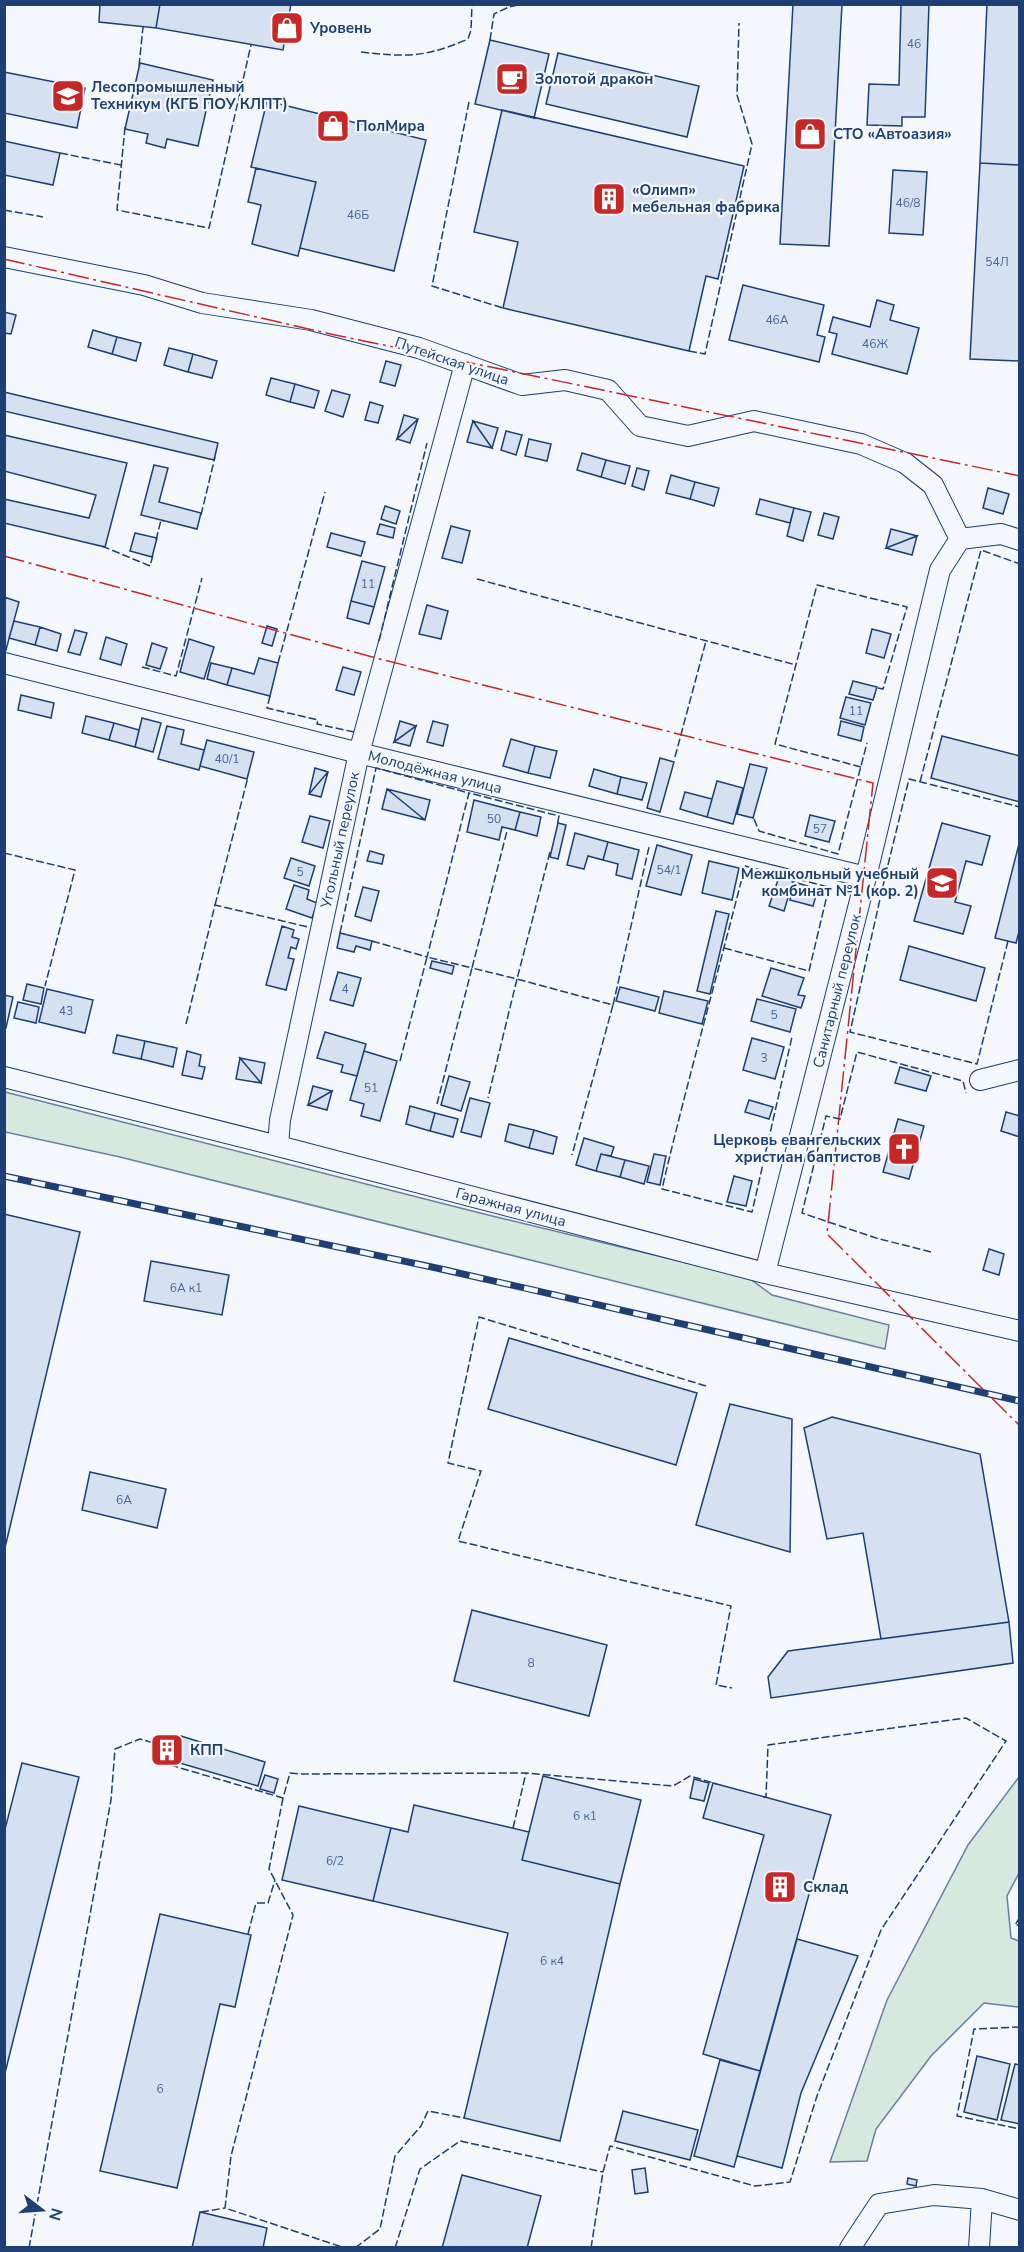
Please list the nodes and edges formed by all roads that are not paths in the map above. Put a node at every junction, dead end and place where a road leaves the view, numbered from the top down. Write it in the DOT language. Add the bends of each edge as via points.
graph roads {
  1 [pos="4,257"];
  2 [pos="465,364"];
  3 [pos="960,539"];
  4 [pos="1020,540"];
  5 [pos="4,663"];
  6 [pos="359,753"];
  7 [pos="866,877"];
  8 [pos="1020,1071"];
  9 [pos="4,1077"];
  10 [pos="980,1080"];
  11 [pos="278,1146"];
  12 [pos="765,1273"];
  13 [pos="1020,1331"];
  14 [pos="982,2199"];
  15 [pos="1020,2210"];
  16 [pos="850,2247"];
  17 [pos="979,2247"];
  1 -- 2 [label="street, Путейская улица" via="144,285 202,303 311,320"];
  2 -- 3 [label="street, Путейская улица" via="522,385 565,380 609,390 640,426 688,436 754,421 861,444 905,463 933,485"];
  2 -- 6 [label="street, Угольный переулок"];
  3 -- 4 [label="street" via="1001,534"];
  3 -- 7 [label="street, Санитарный переулок" via="940,570"];
  5 -- 6 [label="street, Молодёжная улица"];
  6 -- 7 [label="street, Молодёжная улица"];
  6 -- 11 [label="street, Угольный переулок" via="280,1120"];
  7 -- 12 [label="street, Санитарный переулок"];
  8 -- 10 [label="street"];
  9 -- 11 [label="street, Гаражная улица"];
  11 -- 12 [label="street, Гаражная улица"];
  12 -- 13 [label="street, Гаражная улица"];
  14 -- 15 [label="street"];
  14 -- 16 [label="street" via="934,2195 879,2204"];
  14 -- 17 [label="street"];
}
